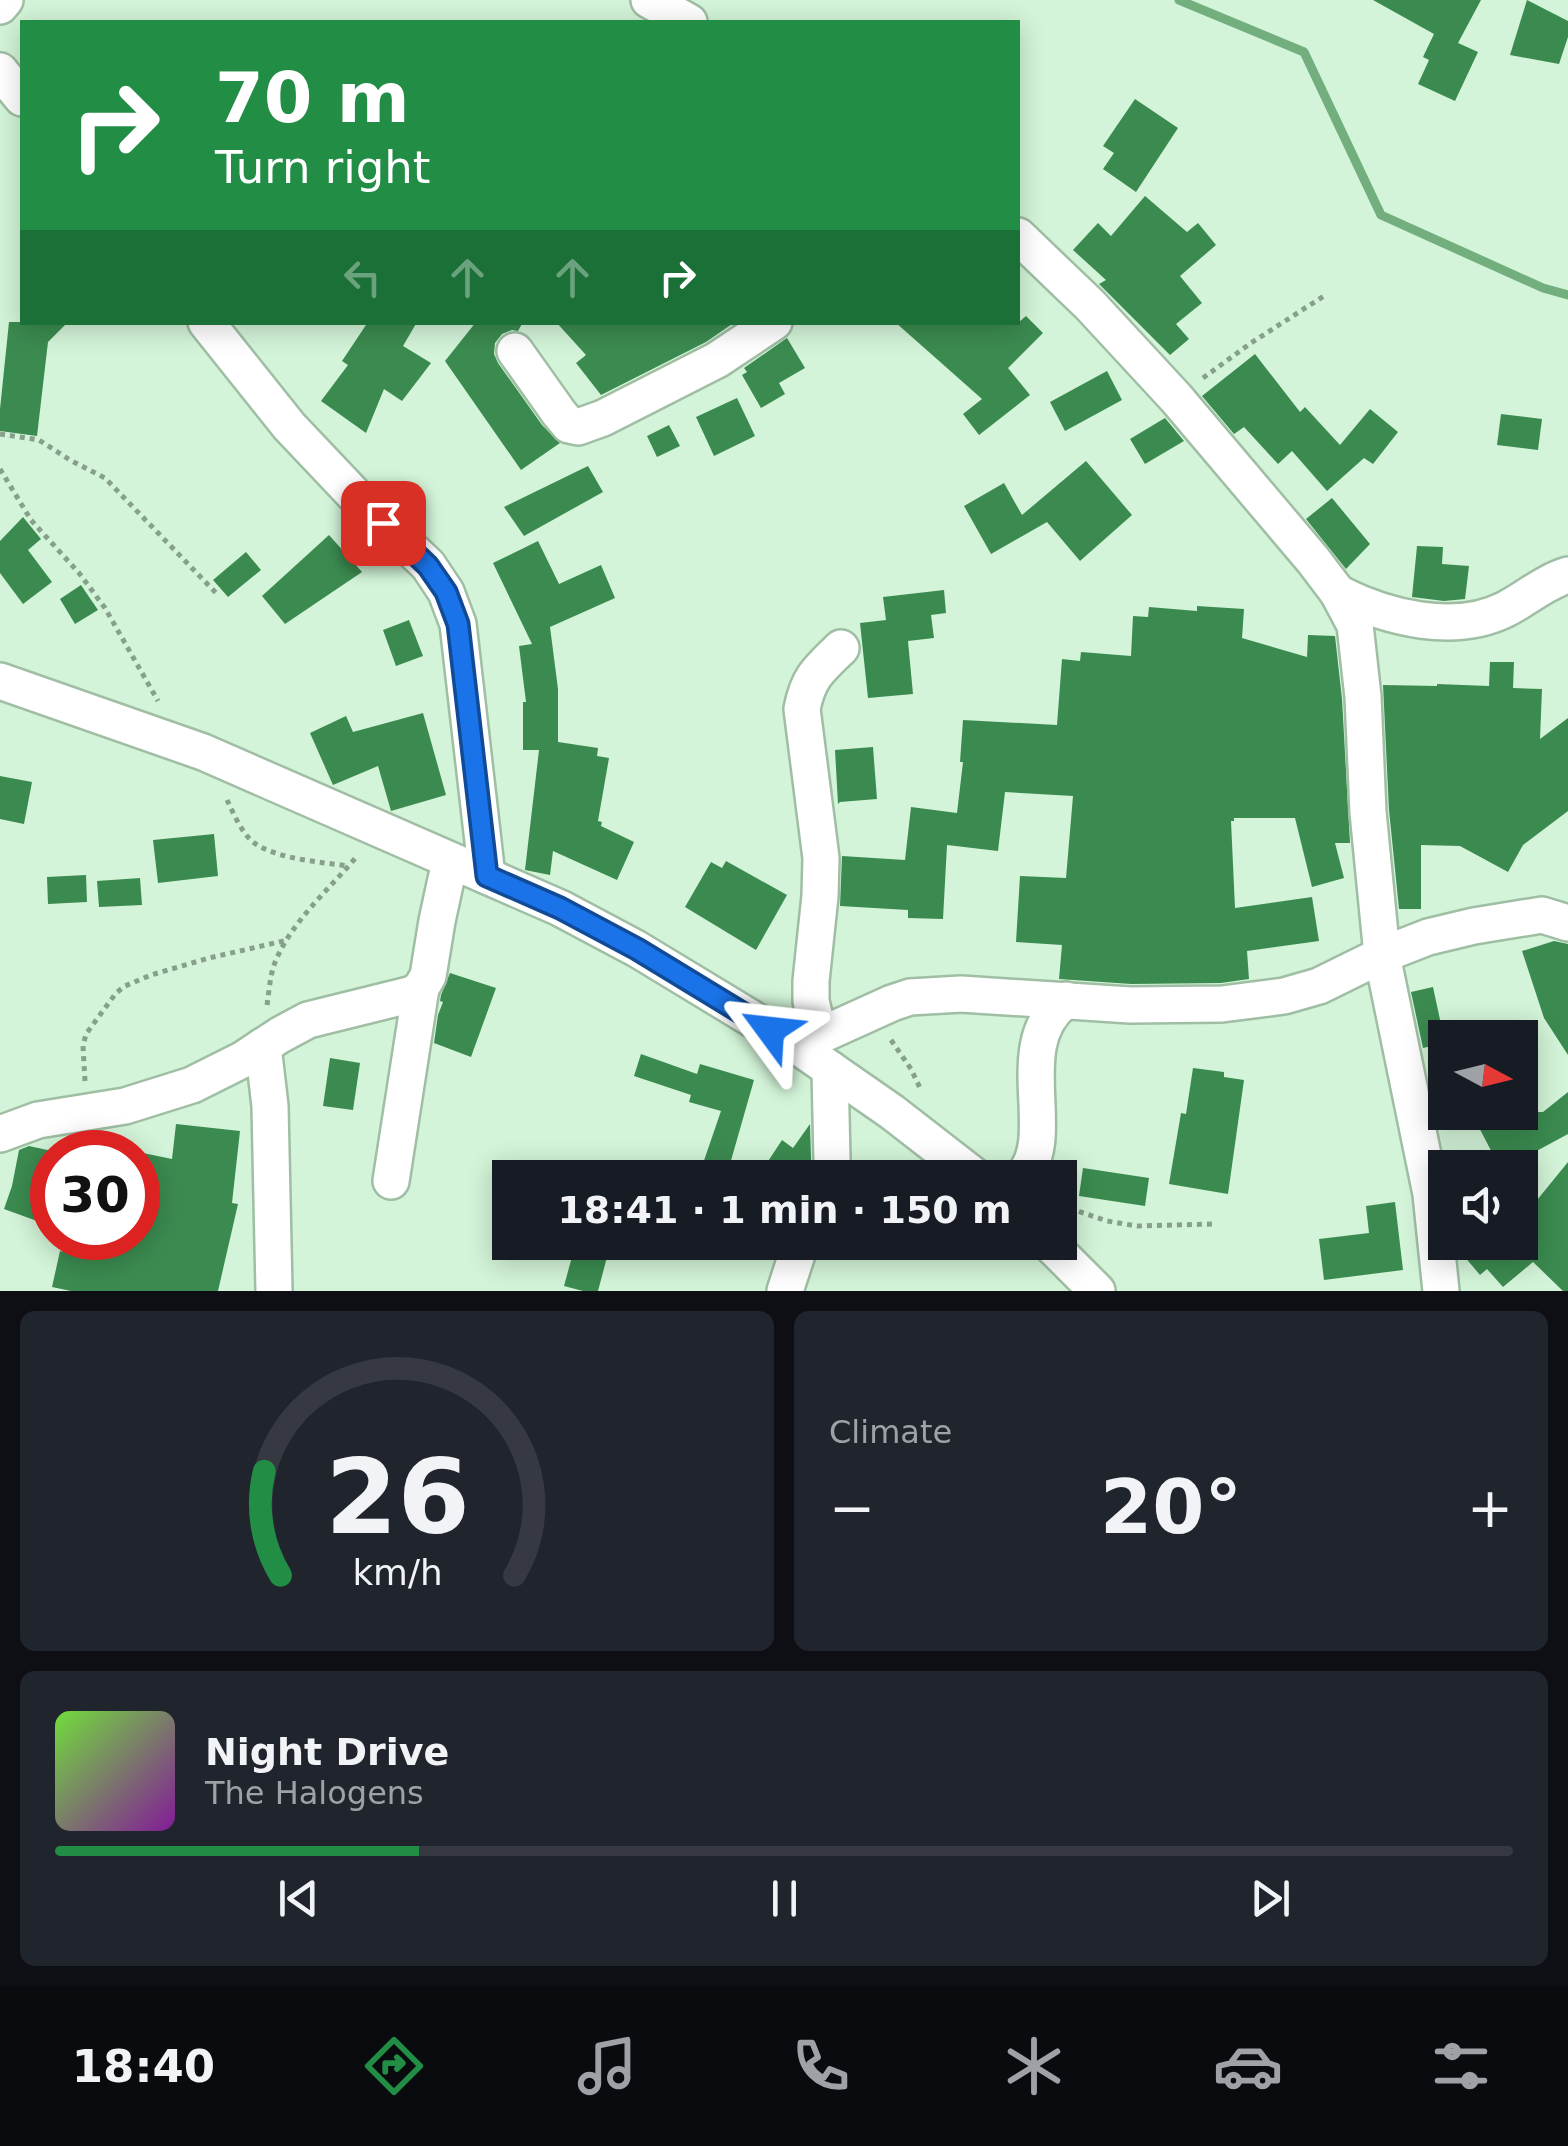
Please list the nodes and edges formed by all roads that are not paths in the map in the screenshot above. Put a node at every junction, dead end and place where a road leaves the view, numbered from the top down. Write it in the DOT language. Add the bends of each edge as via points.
graph roads {
  1 [pos="5,0"];
  2 [pos="649,0"];
  3 [pos="0,6"];
  4 [pos="685,20"];
  5 [pos="0,72"];
  6 [pos="20,96"];
  7 [pos="1020,238"];
  8 [pos="208,325"];
  9 [pos="770,325"];
  10 [pos="516,351"];
  11 [pos="1568,575"];
  12 [pos="1338,593"];
  13 [pos="840,648"];
  14 [pos="0,680"];
  15 [pos="450,861"];
  16 [pos="487,876"];
  17 [pos="1568,924"];
  18 [pos="1382,955"];
  19 [pos="421,988"];
  20 [pos="1066,1000"];
  21 [pos="808,1041"];
  22 [pos="264,1046"];
  23 [pos="830,1070"];
  24 [pos="0,1134"];
  25 [pos="832,1160"];
  26 [pos="955,1160"];
  27 [pos="1033,1160"];
  28 [pos="391,1180"];
  29 [pos="794,1260"];
  30 [pos="1066,1260"];
  31 [pos="274,1291"];
  32 [pos="785,1291"];
  33 [pos="1097,1291"];
  34 [pos="1440,1291"];
  1 -- 3 [label="street"];
  2 -- 4 [label="street"];
  5 -- 6 [label="street"];
  7 -- 12 [label="street" via="1176,398"];
  8 -- 16 [label="street" via="289,426 446,592 458,624"];
  9 -- 10 [label="street" via="718,360 578,427 559,413"];
  11 -- 12 [label="street" via="1472,621 1393,614"];
  12 -- 18 [label="street" via="1356,625 1360,652"];
  13 -- 21 [label="street" via="812,677 802,709 822,858"];
  14 -- 15 [label="street" via="203,752"];
  15 -- 16 [label="street"];
  15 -- 19 [label="street"];
  16 -- 21 [label="street"];
  17 -- 18 [label="street" via="1542,915 1514,918"];
  18 -- 20 [label="street" via="1284,996 1222,1004"];
  18 -- 34 [label="street" via="1431,1194"];
  19 -- 22 [label="street" via="308,1020"];
  19 -- 28 [label="street"];
  20 -- 21 [label="street" via="934,994 892,1003"];
  20 -- 27 [label="street" via="1041,1034"];
  21 -- 23 [label="street"];
  22 -- 24 [label="street" via="192,1086"];
  22 -- 31 [label="street"];
  23 -- 25 [label="street"];
  23 -- 26 [label="street"];
  29 -- 32 [label="street"];
  30 -- 33 [label="street"];
}
